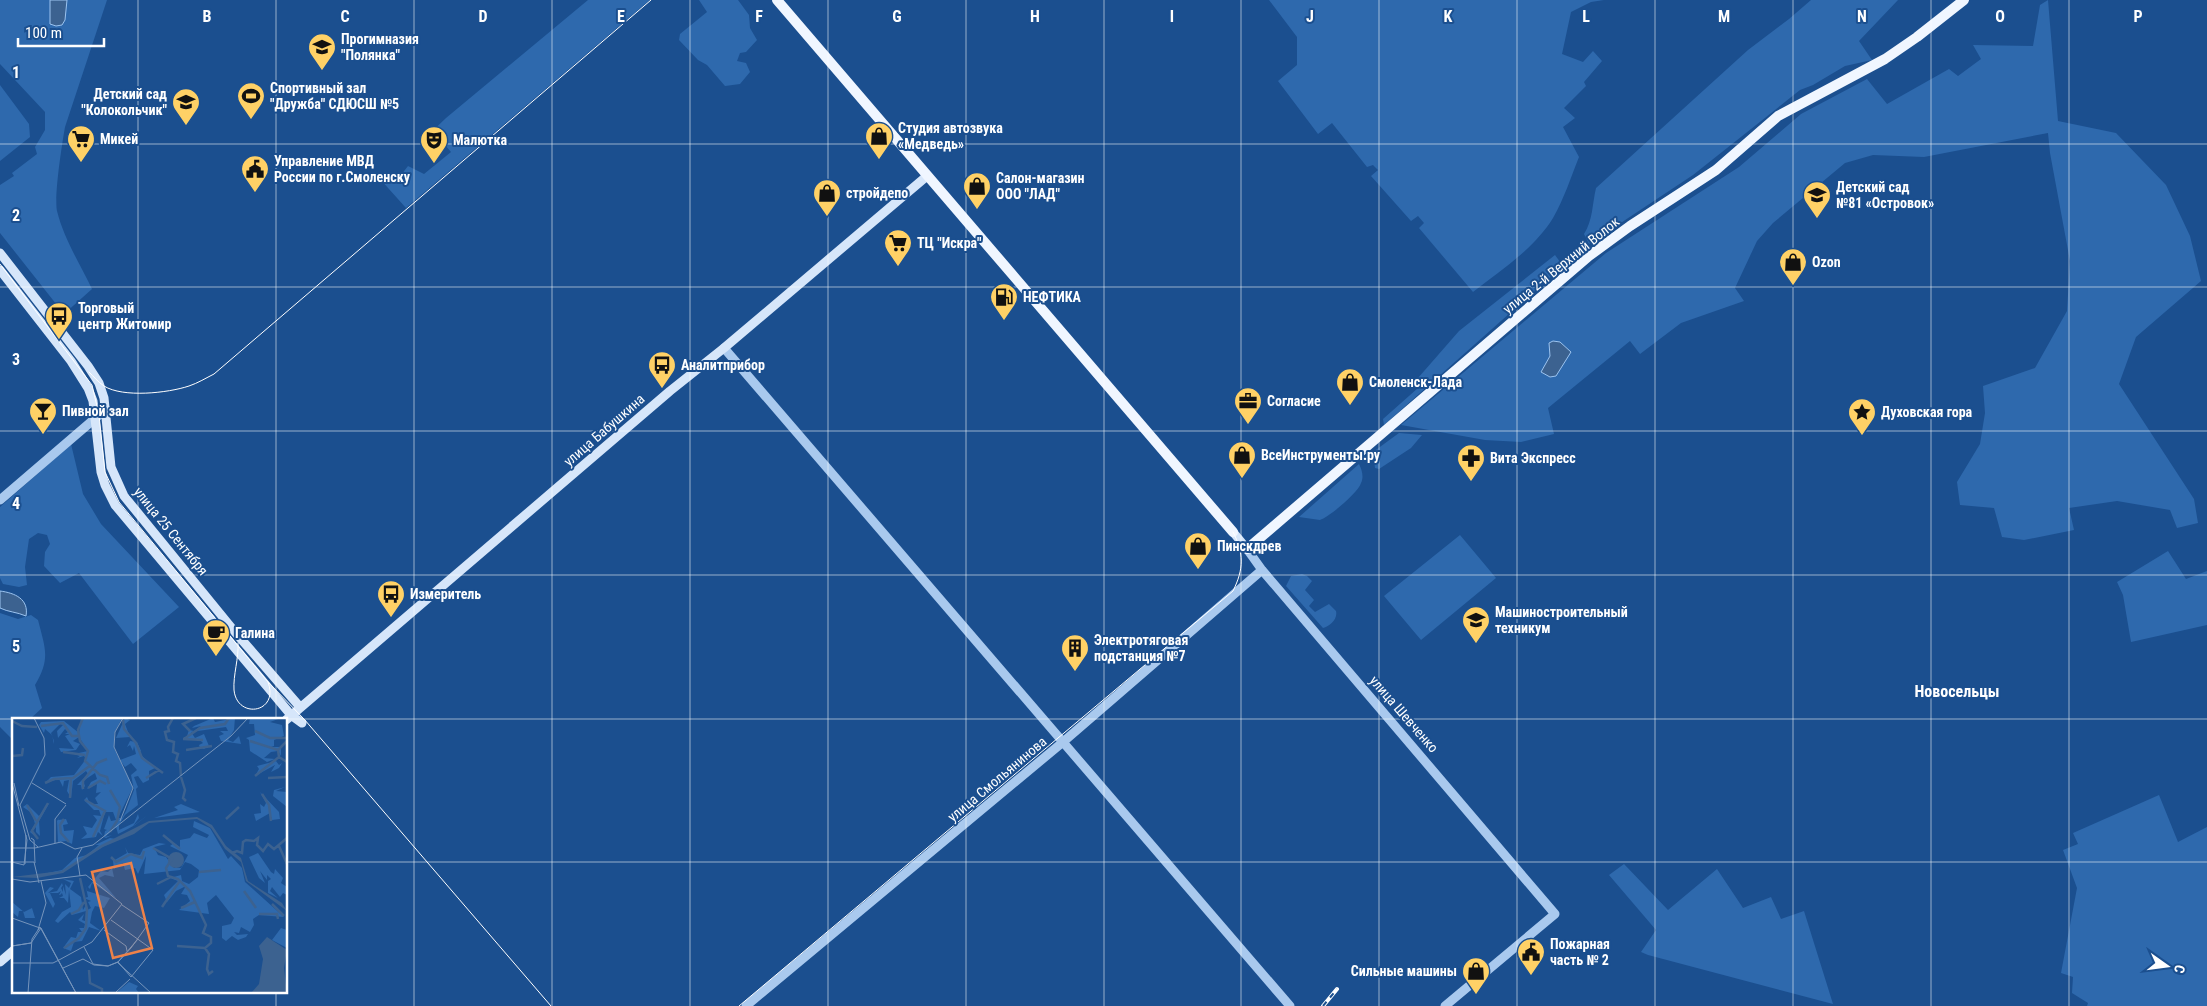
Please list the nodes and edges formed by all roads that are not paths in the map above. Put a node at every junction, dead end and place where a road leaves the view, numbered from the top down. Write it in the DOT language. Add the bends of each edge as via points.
graph roads {
  1 [pos="777,0"];
  2 [pos="1964,0"];
  3 [pos="927,176"];
  4 [pos="0,253"];
  5 [pos="0,270"];
  6 [pos="724,348"];
  7 [pos="106,409"];
  8 [pos="95,419"];
  9 [pos="0,500"];
  10 [pos="1233,532"];
  11 [pos="1247,549"];
  12 [pos="1262,570"];
  13 [pos="300,707"];
  14 [pos="288,717"];
  15 [pos="302,723"];
  16 [pos="1063,742"];
  17 [pos="12,952"];
  18 [pos="0,962"];
  19 [pos="746,1006"];
  20 [pos="1290,1006"];
  21 [pos="1445,1006"];
  1 -- 3 [label="main road"];
  2 -- 11 [label="main road, улица 2-й Верхний Волок" via="1885,59 1778,116 1716,170 1589,256"];
  3 -- 6 [label="main road, улица Бабушкина"];
  3 -- 10 [label="main road"];
  4 -- 7 [label="main road, улица 25 Сентября" via="88,366 99,383"];
  5 -- 8 [label="main road" via="86,382"];
  6 -- 13 [label="main road, улица Бабушкина"];
  6 -- 16 [label="street"];
  7 -- 8 [label="street"];
  7 -- 13 [label="main road, улица 25 Сентября" via="112,467 124,496 228,625"];
  8 -- 9 [label="street"];
  8 -- 14 [label="main road" via="104,485 116,505"];
  10 -- 11 [label="main road, улица Шевченко"];
  11 -- 12 [label="street, улица Шевченко"];
  12 -- 16 [label="street, улица Смольянинова"];
  12 -- 21 [label="street, улица Шевченко" via="1555,914"];
  13 -- 14 [label="main road, улица Бабушкина"];
  14 -- 15 [label="main road"];
  16 -- 19 [label="street, улица Смольянинова"];
  16 -- 20 [label="street"];
  17 -- 18 [label="main road"];
}
